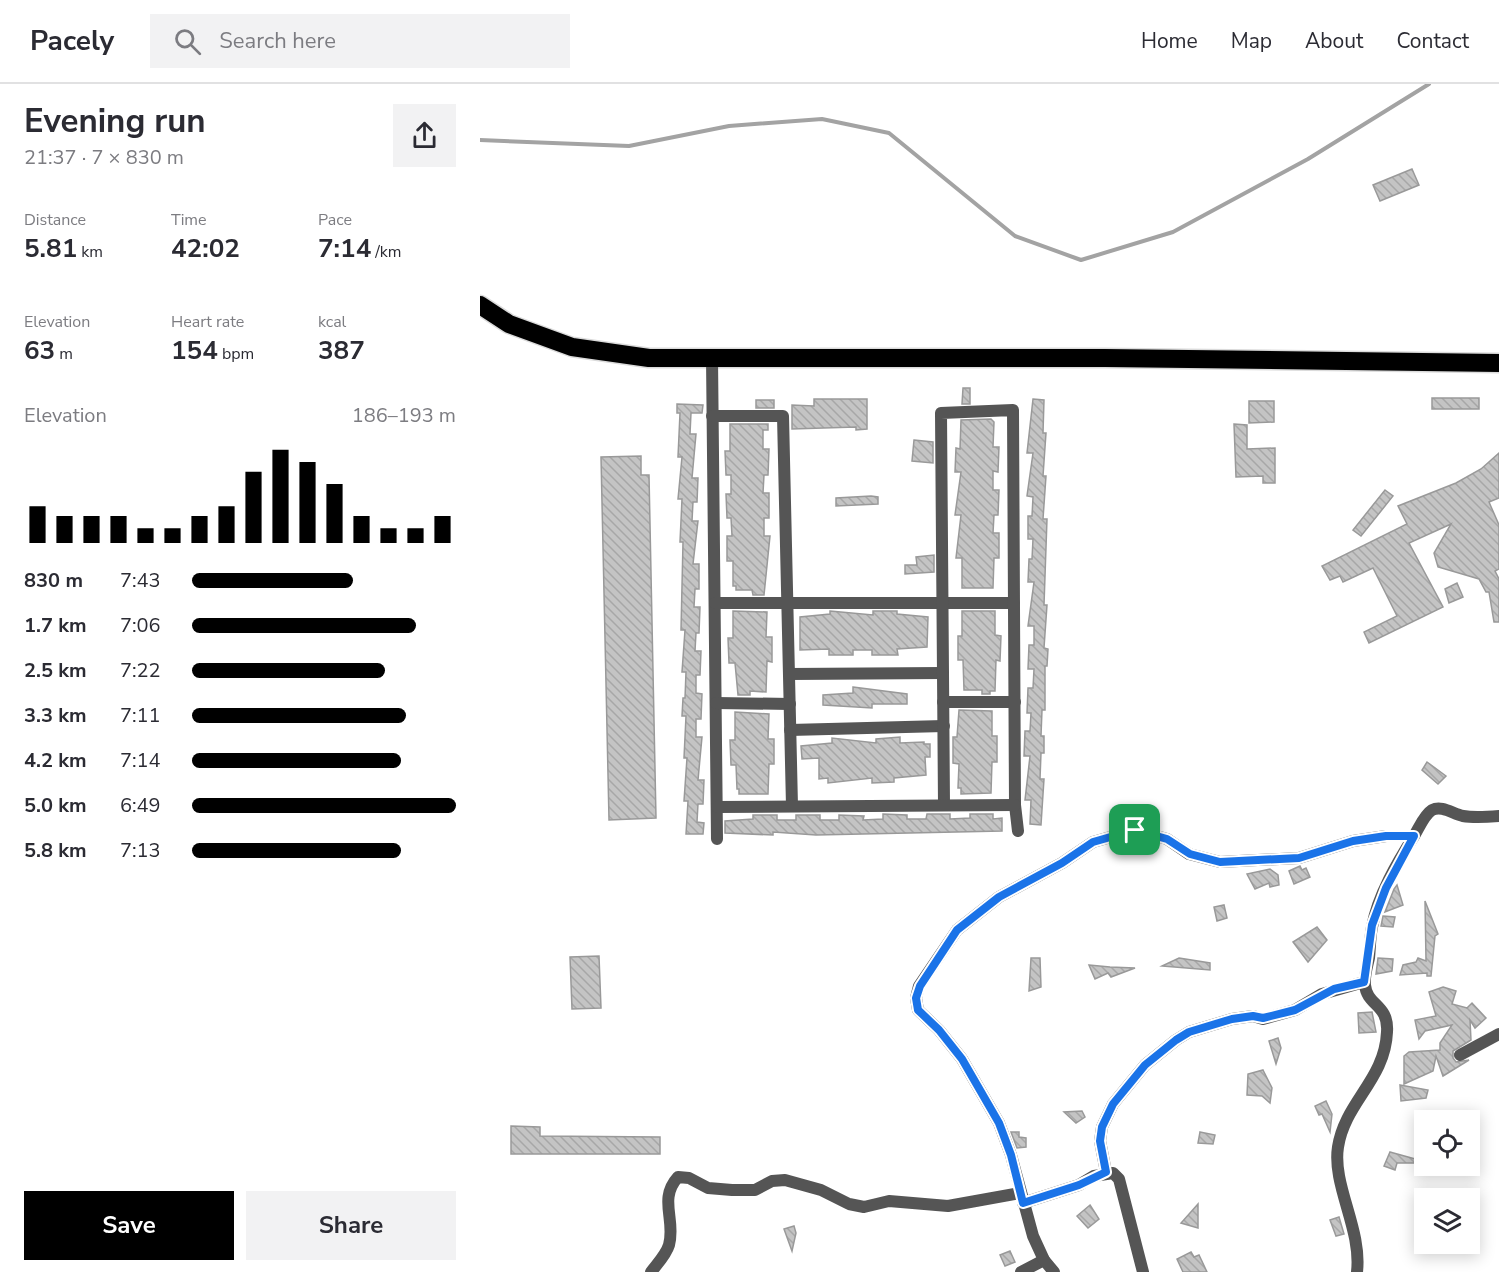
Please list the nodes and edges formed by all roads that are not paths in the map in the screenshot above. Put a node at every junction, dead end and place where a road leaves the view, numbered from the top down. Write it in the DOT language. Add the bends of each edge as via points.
graph roads {
  1 [pos="480,305"];
  2 [pos="712,358"];
  3 [pos="1499,363"];
  4 [pos="712,416"];
  5 [pos="715,603"];
  6 [pos="788,603"];
  7 [pos="942,603"];
  8 [pos="1014,603"];
  9 [pos="943,673"];
  10 [pos="789,674"];
  11 [pos="943,702"];
  12 [pos="1015,702"];
  13 [pos="716,703"];
  14 [pos="790,704"];
  15 [pos="944,726"];
  16 [pos="790,730"];
  17 [pos="944,805"];
  18 [pos="1015,805"];
  19 [pos="792,806"];
  20 [pos="717,807"];
  21 [pos="1499,816"];
  22 [pos="1018,831"];
  23 [pos="1414,836"];
  24 [pos="717,839"];
  25 [pos="1364,982"];
  26 [pos="1499,1034"];
  27 [pos="1460,1055"];
  28 [pos="1106,1172"];
  29 [pos="1021,1198"];
  30 [pos="1044,1260"];
  31 [pos="651,1272"];
  32 [pos="1021,1272"];
  33 [pos="1054,1272"];
  34 [pos="1143,1272"];
  35 [pos="1357,1272"];
  1 -- 2 [label="highway" via="508,324 572,347 649,358"];
  2 -- 3 [label="highway"];
  2 -- 4 [label="street"];
  4 -- 5 [label="street"];
  4 -- 6 [label="street" via="783,416"];
  5 -- 6 [label="street"];
  5 -- 13 [label="street"];
  6 -- 7 [label="street"];
  6 -- 10 [label="street"];
  7 -- 8 [label="street"];
  7 -- 8 [label="street" via="941,413 1013,410"];
  7 -- 9 [label="street"];
  8 -- 12 [label="street"];
  9 -- 10 [label="street"];
  9 -- 11 [label="street"];
  10 -- 14 [label="street"];
  11 -- 12 [label="street"];
  11 -- 15 [label="street"];
  12 -- 18 [label="street"];
  13 -- 14 [label="street"];
  13 -- 20 [label="street"];
  14 -- 16 [label="street"];
  15 -- 16 [label="street"];
  15 -- 17 [label="street"];
  16 -- 19 [label="street"];
  17 -- 18 [label="street"];
  17 -- 19 [label="street"];
  18 -- 22 [label="street"];
  19 -- 20 [label="street"];
  20 -- 24 [label="street"];
  21 -- 23 [label="street" via="1463,816 1443,808 1433,810"];
  23 -- 25 [label="street" via="1386,888 1372,925"];
  23 -- 29 [label="street" via="1353,841 1299,858 1220,862 1190,854 1167,839 1135,830 1093,842 999,897 957,930 920,986 918,1010 962,1059 999,1123"];
  25 -- 28 [label="street" via="1334,989 1295,1010 1263,1018 1232,1019 1176,1040 1145,1065 1113,1104 1100,1141"];
  25 -- 35 [label="street" via="1368,995 1384,1013 1388,1029 1384,1057 1350,1112 1338,1149 1355,1234"];
  26 -- 27 [label="street"];
  28 -- 29 [label="street" via="1079,1185"];
  28 -- 34 [label="street" via="1119,1179"];
  29 -- 30 [label="street"];
  29 -- 31 [label="street" via="948,1206 889,1201 864,1207 785,1180 772,1181 755,1190 732,1190 708,1188 678,1177 671,1185 666,1204 669,1244"];
  30 -- 32 [label="street"];
  30 -- 33 [label="street"];
}
